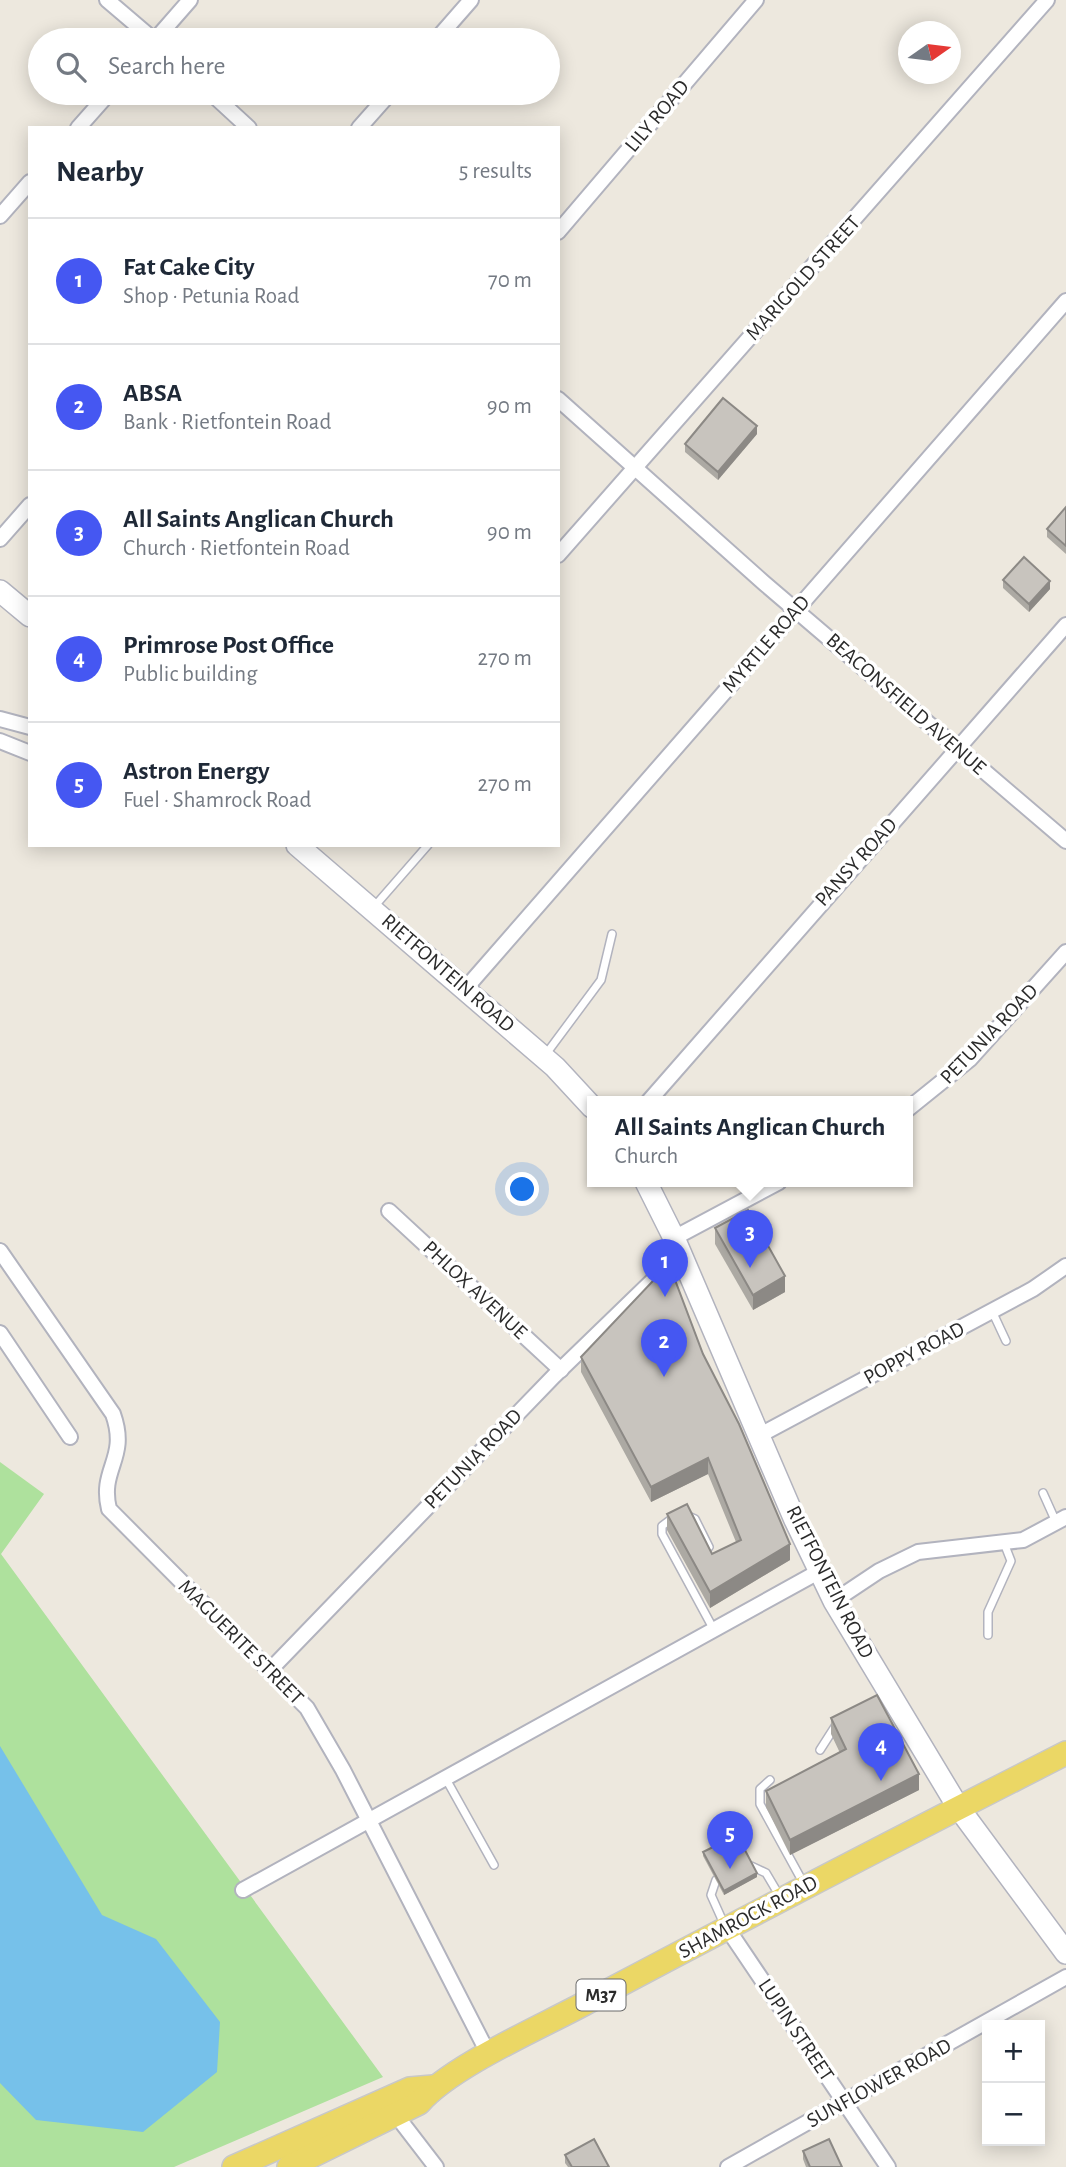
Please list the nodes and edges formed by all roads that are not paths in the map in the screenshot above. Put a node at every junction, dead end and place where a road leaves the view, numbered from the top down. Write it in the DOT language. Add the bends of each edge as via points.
graph roads {
  1 [pos="107,0"];
  2 [pos="190,0"];
  3 [pos="471,0"];
  4 [pos="757,0"];
  5 [pos="1047,0"];
  6 [pos="140,28"];
  7 [pos="165,28"];
  8 [pos="446,28"];
  9 [pos="98,105"];
  10 [pos="224,105"];
  11 [pos="379,105"];
  12 [pos="80,126"];
  13 [pos="247,126"];
  14 [pos="361,126"];
  15 [pos="28,184"];
  16 [pos="0,216"];
  17 [pos="560,230"];
  18 [pos="1066,301"];
  19 [pos="560,401"];
  20 [pos="636,466"];
  21 [pos="28,507"];
  22 [pos="0,539"];
  23 [pos="560,553"];
  24 [pos="0,592"];
  25 [pos="796,609"];
  26 [pos="28,614"];
  27 [pos="1066,625"];
  28 [pos="0,719"];
  29 [pos="28,726"];
  30 [pos="0,741"];
  31 [pos="957,749"];
  32 [pos="28,752"];
  33 [pos="1066,841"];
  34 [pos="302,847"];
  35 [pos="426,847"];
  36 [pos="372,908"];
  37 [pos="612,934"];
  38 [pos="1066,952"];
  39 [pos="467,988"];
  40 [pos="544,1057"];
  41 [pos="653,1096"];
  42 [pos="587,1101"];
  43 [pos="913,1106"];
  44 [pos="648,1187"];
  45 [pos="771,1187"];
  46 [pos="389,1211"];
  47 [pos="677,1246"];
  48 [pos="0,1251"];
  49 [pos="1066,1266"];
  50 [pos="992,1311"];
  51 [pos="0,1333"];
  52 [pos="1006,1341"];
  53 [pos="561,1370"];
  54 [pos="760,1435"];
  55 [pos="70,1437"];
  56 [pos="1043,1493"];
  57 [pos="1061,1520"];
  58 [pos="1004,1543"];
  59 [pos="709,1547"];
  60 [pos="820,1571"];
  61 [pos="834,1601"];
  62 [pos="715,1632"];
  63 [pos="988,1635"];
  64 [pos="271,1669"];
  65 [pos="845,1721"];
  66 [pos="820,1750"];
  67 [pos="1066,1753"];
  68 [pos="446,1779"];
  69 [pos="770,1780"];
  70 [pos="958,1807"];
  71 [pos="369,1821"];
  72 [pos="494,1865"];
  73 [pos="751,1866"];
  74 [pos="716,1880"];
  75 [pos="805,1886"];
  76 [pos="243,1890"];
  77 [pos="781,1899"];
  78 [pos="727,1928"];
  79 [pos="1066,1952"];
  80 [pos="1066,1977"];
  81 [pos="489,2055"];
  82 [pos="433,2087"];
  83 [pos="846,2103"];
  84 [pos="396,2115"];
  85 [pos="234,2167"];
  86 [pos="289,2167"];
  87 [pos="436,2167"];
  88 [pos="727,2167"];
  89 [pos="888,2167"];
  1 -- 6 [label="street"];
  2 -- 7 [label="street"];
  3 -- 8 [label="street"];
  4 -- 17 [label="street, LILY ROAD"];
  5 -- 20 [label="street, MARIGOLD STREET"];
  9 -- 12 [label="street"];
  10 -- 13 [label="street"];
  11 -- 14 [label="street"];
  15 -- 16 [label="street"];
  18 -- 25 [label="street, MYRTLE ROAD"];
  19 -- 20 [label="street, BEACONSFIELD AVENUE"];
  20 -- 23 [label="street, MARIGOLD STREET"];
  20 -- 25 [label="street, BEACONSFIELD AVENUE"];
  21 -- 22 [label="street"];
  24 -- 26 [label="street"];
  25 -- 31 [label="street, BEACONSFIELD AVENUE"];
  25 -- 39 [label="street, MYRTLE ROAD"];
  27 -- 31 [label="street, PANSY ROAD"];
  28 -- 29 [label="street"];
  30 -- 32 [label="street"];
  31 -- 33 [label="street, BEACONSFIELD AVENUE"];
  31 -- 41 [label="street, PANSY ROAD"];
  34 -- 36 [label="street, RIETFONTEIN ROAD"];
  35 -- 36 [label="lane"];
  36 -- 39 [label="street, RIETFONTEIN ROAD"];
  37 -- 40 [label="lane" via="601,979"];
  38 -- 43 [label="street, PETUNIA ROAD" via="970,1059"];
  39 -- 40 [label="street, RIETFONTEIN ROAD"];
  40 -- 42 [label="street, RIETFONTEIN ROAD"];
  44 -- 47 [label="street, RIETFONTEIN ROAD"];
  45 -- 47 [label="street, PETUNIA ROAD"];
  46 -- 53 [label="street, PHLOX AVENUE"];
  47 -- 53 [label="street, PETUNIA ROAD"];
  47 -- 54 [label="street, RIETFONTEIN ROAD"];
  48 -- 64 [label="street, MAGUERITE STREET" via="113,1414 120,1442 105,1485 109,1509"];
  49 -- 50 [label="street, POPPY ROAD"];
  50 -- 52 [label="lane"];
  50 -- 54 [label="street, POPPY ROAD"];
  51 -- 55 [label="street"];
  53 -- 64 [label="street, PETUNIA ROAD"];
  54 -- 60 [label="street, RIETFONTEIN ROAD"];
  56 -- 57 [label="lane"];
  57 -- 58 [label="street" via="1023,1540"];
  58 -- 61 [label="street" via="918,1552"];
  58 -- 63 [label="lane" via="1011,1561 988,1612"];
  59 -- 62 [label="lane" via="689,1515 675,1517 662,1527"];
  60 -- 61 [label="street, RIETFONTEIN ROAD"];
  60 -- 62 [label="street"];
  61 -- 70 [label="street, RIETFONTEIN ROAD" via="884,1698"];
  62 -- 68 [label="street"];
  64 -- 71 [label="street, MAGUERITE STREET" via="324,1735"];
  65 -- 66 [label="lane" via="830,1731"];
  67 -- 70 [label="main road, SHAMROCK ROAD / M37"];
  68 -- 71 [label="street"];
  68 -- 72 [label="lane"];
  69 -- 75 [label="lane" via="760,1789 760,1804"];
  70 -- 75 [label="main road, SHAMROCK ROAD / M37"];
  70 -- 79 [label="street, RIETFONTEIN ROAD"];
  71 -- 76 [label="street"];
  71 -- 81 [label="street, MAGUERITE STREET"];
  73 -- 77 [label="lane" via="766,1873"];
  74 -- 78 [label="lane" via="711,1895"];
  75 -- 77 [label="main road, SHAMROCK ROAD / M37"];
  77 -- 78 [label="main road, SHAMROCK ROAD / M37"];
  78 -- 81 [label="main road, SHAMROCK ROAD / M37"];
  78 -- 83 [label="street, LUPIN STREET"];
  80 -- 83 [label="street, SUNFLOWER ROAD"];
  81 -- 82 [label="main road, SHAMROCK ROAD / M37"];
  82 -- 84 [label="main road, SHAMROCK ROAD / M37" via="419,2103"];
  82 -- 85 [label="main road, SHAMROCK ROAD / M37" via="410,2089"];
  83 -- 88 [label="street, SUNFLOWER ROAD"];
  83 -- 89 [label="street, LUPIN STREET"];
  84 -- 86 [label="main road, SHAMROCK ROAD / M37"];
  84 -- 87 [label="street"];
}
